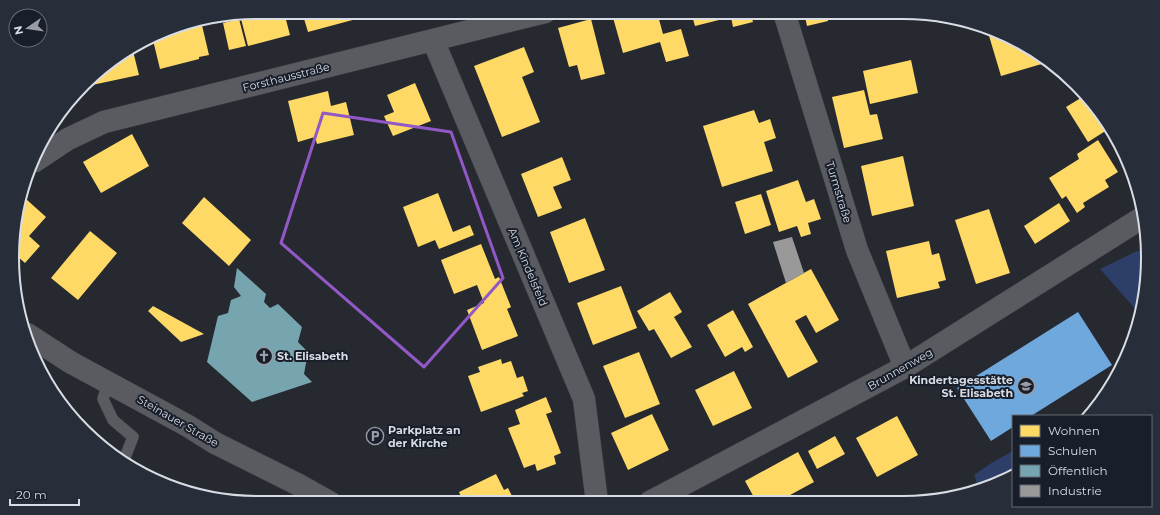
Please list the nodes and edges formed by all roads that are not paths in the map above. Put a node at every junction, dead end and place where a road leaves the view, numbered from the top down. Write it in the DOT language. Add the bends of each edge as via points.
graph roads {
  1 [pos="517,19"];
  2 [pos="786,19"];
  3 [pos="433,40"];
  4 [pos="42,156"];
  5 [pos="1138,220"];
  6 [pos="33,338"];
  7 [pos="905,368"];
  8 [pos="108,383"];
  9 [pos="125,456"];
  10 [pos="319,496"];
  11 [pos="596,496"];
  12 [pos="661,496"];
  1 -- 3 [label="street, Forsthausstraße"];
  2 -- 7 [label="street, Turmstraße" via="857,250"];
  3 -- 4 [label="street, Forsthausstraße" via="104,122 68,138"];
  3 -- 11 [label="street, Am Kindelsfeld" via="584,400"];
  5 -- 7 [label="street, Brunnenweg"];
  6 -- 8 [label="street, Steinauer Straße"];
  7 -- 12 [label="street, Brunnenweg"];
  8 -- 9 [label="lane" via="103,399 113,420 133,437"];
  8 -- 10 [label="street, Steinauer Straße" via="215,443"];
}
